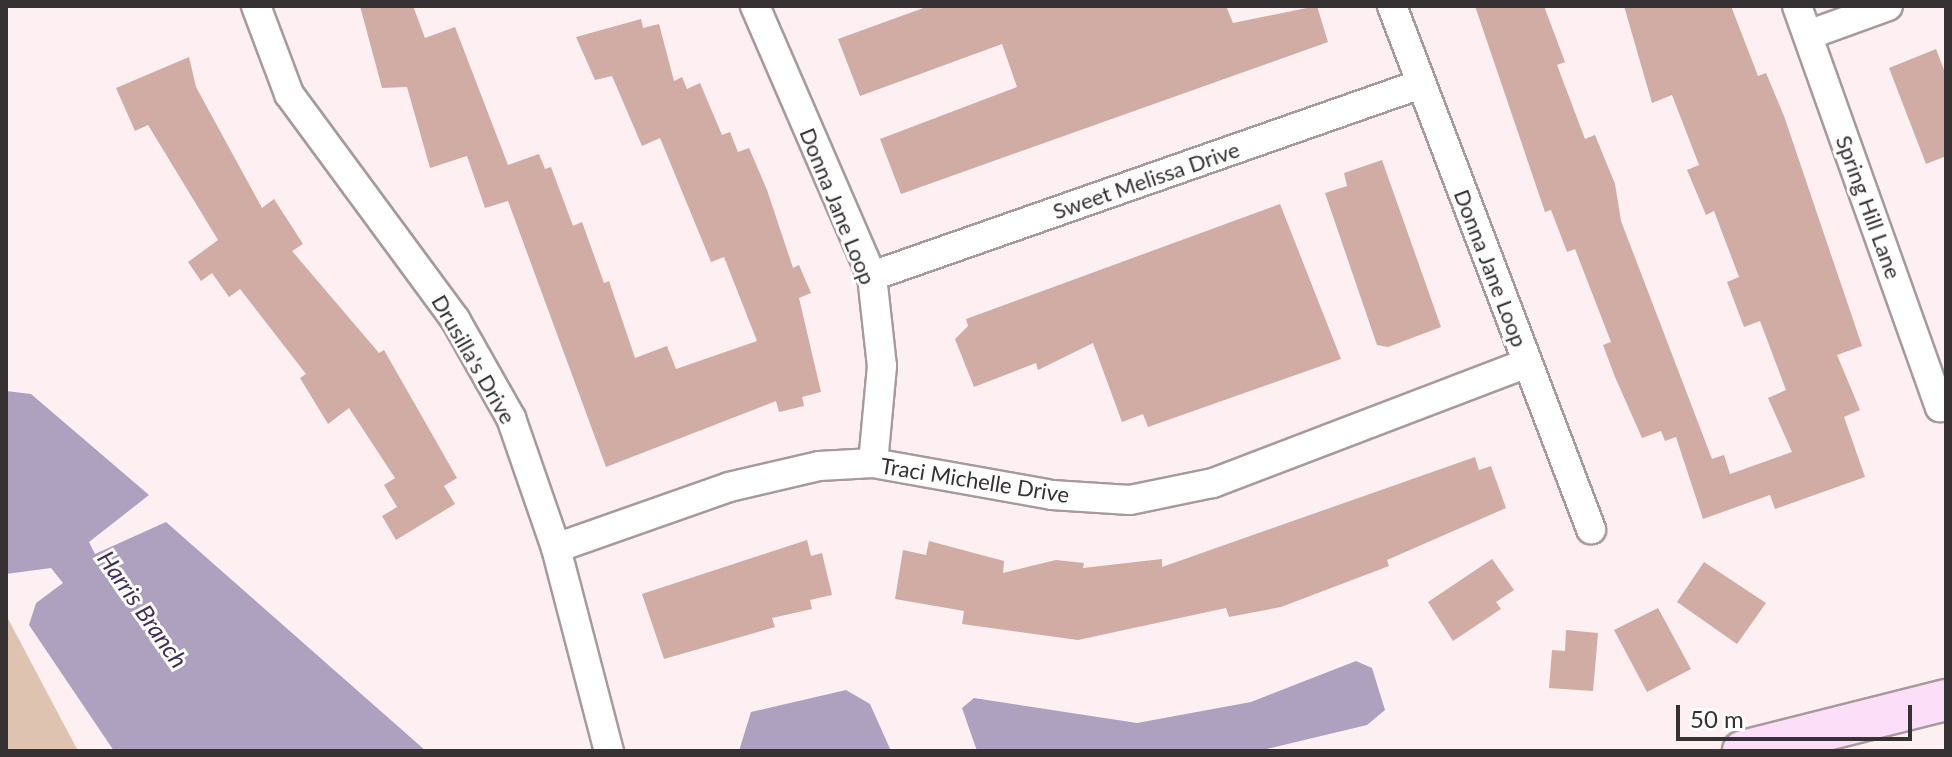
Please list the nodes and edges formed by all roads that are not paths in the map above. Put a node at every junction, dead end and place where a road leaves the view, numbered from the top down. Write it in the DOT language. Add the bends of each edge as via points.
graph roads {
  1 [pos="256,6"];
  2 [pos="755,6"];
  3 [pos="1392,6"];
  4 [pos="1797,6"];
  5 [pos="1888,6"];
  6 [pos="1808,35"];
  7 [pos="1421,84"];
  8 [pos="872,276"];
  9 [pos="1527,363"];
  10 [pos="1943,406"];
  11 [pos="873,463"];
  12 [pos="1591,529"];
  13 [pos="556,548"];
  14 [pos="1946,700"];
  15 [pos="609,751"];
  16 [pos="1743,751"];
  1 -- 13 [label="street, Drusilla's Drive" via="289,94 455,319 511,418"];
  2 -- 8 [label="street, Donna Jane Loop"];
  3 -- 7 [label="street, Donna Jane Loop"];
  4 -- 6 [label="street, Spring Hill Lane"];
  5 -- 6 [label="street"];
  6 -- 10 [label="street, Spring Hill Lane"];
  7 -- 8 [label="street, Sweet Melissa Drive"];
  7 -- 9 [label="street, Donna Jane Loop"];
  8 -- 11 [label="street, Donna Jane Loop" via="882,366"];
  9 -- 11 [label="street, Traci Michelle Drive" via="1213,483 1130,500 1052,495"];
  9 -- 12 [label="street, Donna Jane Loop"];
  11 -- 13 [label="street, Traci Michelle Drive" via="819,466 729,487"];
  13 -- 15 [label="street, Drusilla's Drive"];
  14 -- 16 [label="main road"];
}
